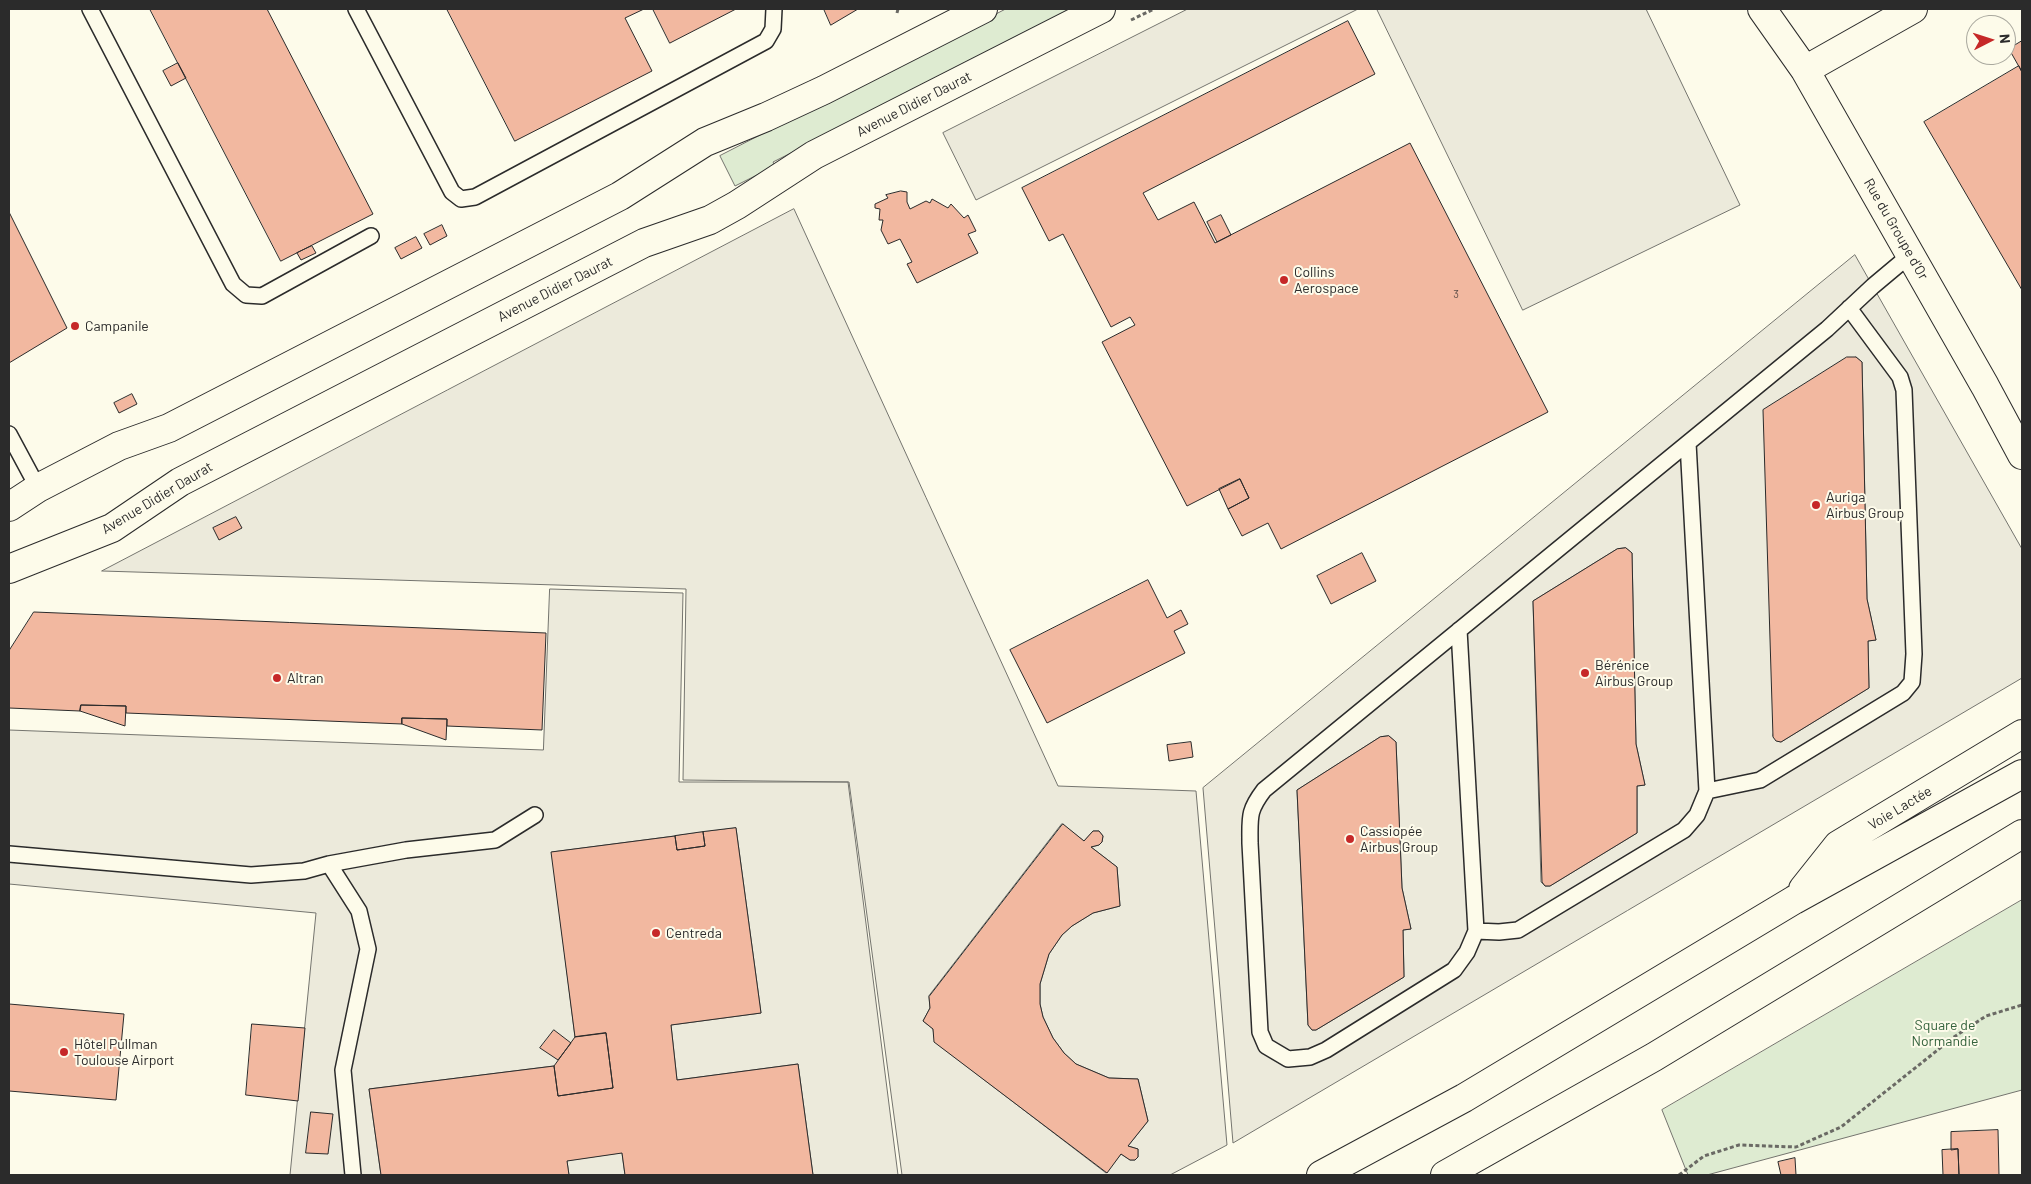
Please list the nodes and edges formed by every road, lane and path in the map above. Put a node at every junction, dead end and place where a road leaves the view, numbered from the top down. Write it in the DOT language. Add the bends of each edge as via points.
graph roads {
  1 [pos="90,9"];
  2 [pos="356,9"];
  3 [pos="774,9"];
  4 [pos="983,9"];
  5 [pos="1101,9"];
  6 [pos="1762,9"];
  7 [pos="1913,9"];
  8 [pos="1806,70"];
  9 [pos="371,236"];
  10 [pos="1910,255"];
  11 [pos="1849,308"];
  12 [pos="9,434"];
  13 [pos="1688,443"];
  14 [pos="2022,455"];
  15 [pos="38,488"];
  16 [pos="9,507"];
  17 [pos="9,569"];
  18 [pos="1459,630"];
  19 [pos="2022,734"];
  20 [pos="2022,774"];
  21 [pos="1707,790"];
  22 [pos="535,815"];
  23 [pos="2022,834"];
  24 [pos="9,854"];
  25 [pos="329,864"];
  26 [pos="1794,900"];
  27 [pos="1476,931"];
  28 [pos="2022,1005"];
  29 [pos="353,1175"];
  30 [pos="1321,1175"];
  31 [pos="1445,1175"];
  32 [pos="1679,1175"];
  1 -- 9 [label="lane" via="233,284 246,295 262,296"];
  2 -- 3 [label="lane" via="452,192 461,199 475,196 766,41 773,29"];
  4 -- 15 [label="main road" via="824,90 704,142 620,196 169,428 118,446"];
  5 -- 17 [label="main road, Avenue Didier Daurat" via="814,155 710,220 644,243 189,477 112,528"];
  6 -- 8 [label="main road, Rue du Groupe d'Or"];
  7 -- 8 [label="main road"];
  8 -- 10 [label="main road, Rue du Groupe d'Or"];
  10 -- 11 [label="lane"];
  10 -- 14 [label="main road, Rue du Groupe d'Or"];
  11 -- 13 [label="lane"];
  11 -- 21 [label="lane" via="1900,377 1904,390 1914,644 1912,682 1903,693 1760,780"];
  12 -- 15 [label="lane"];
  13 -- 18 [label="lane"];
  13 -- 21 [label="lane"];
  15 -- 16 [label="main road"];
  18 -- 27 [label="lane"];
  18 -- 27 [label="lane" via="1264,790 1252,805 1250,833 1260,1032 1266,1046 1288,1059 1310,1057 1326,1050 1454,970"];
  19 -- 26 [label="main road, Voie Lactée" via="1838,845"];
  20 -- 26 [label="main road"];
  21 -- 27 [label="lane" via="1697,815 1684,830 1518,930"];
  22 -- 25 [label="lane" via="495,840 406,850"];
  23 -- 31 [label="main road" via="1654,1057"];
  24 -- 25 [label="lane" via="251,875 304,871"];
  25 -- 29 [label="lane" via="359,911 368,949 344,1070"];
  26 -- 30 [label="main road" via="1464,1098"];
  28 -- 32 [label="path" via="1986,1016 1954,1037 1841,1127 1796,1147 1739,1145 1704,1156"];
}
